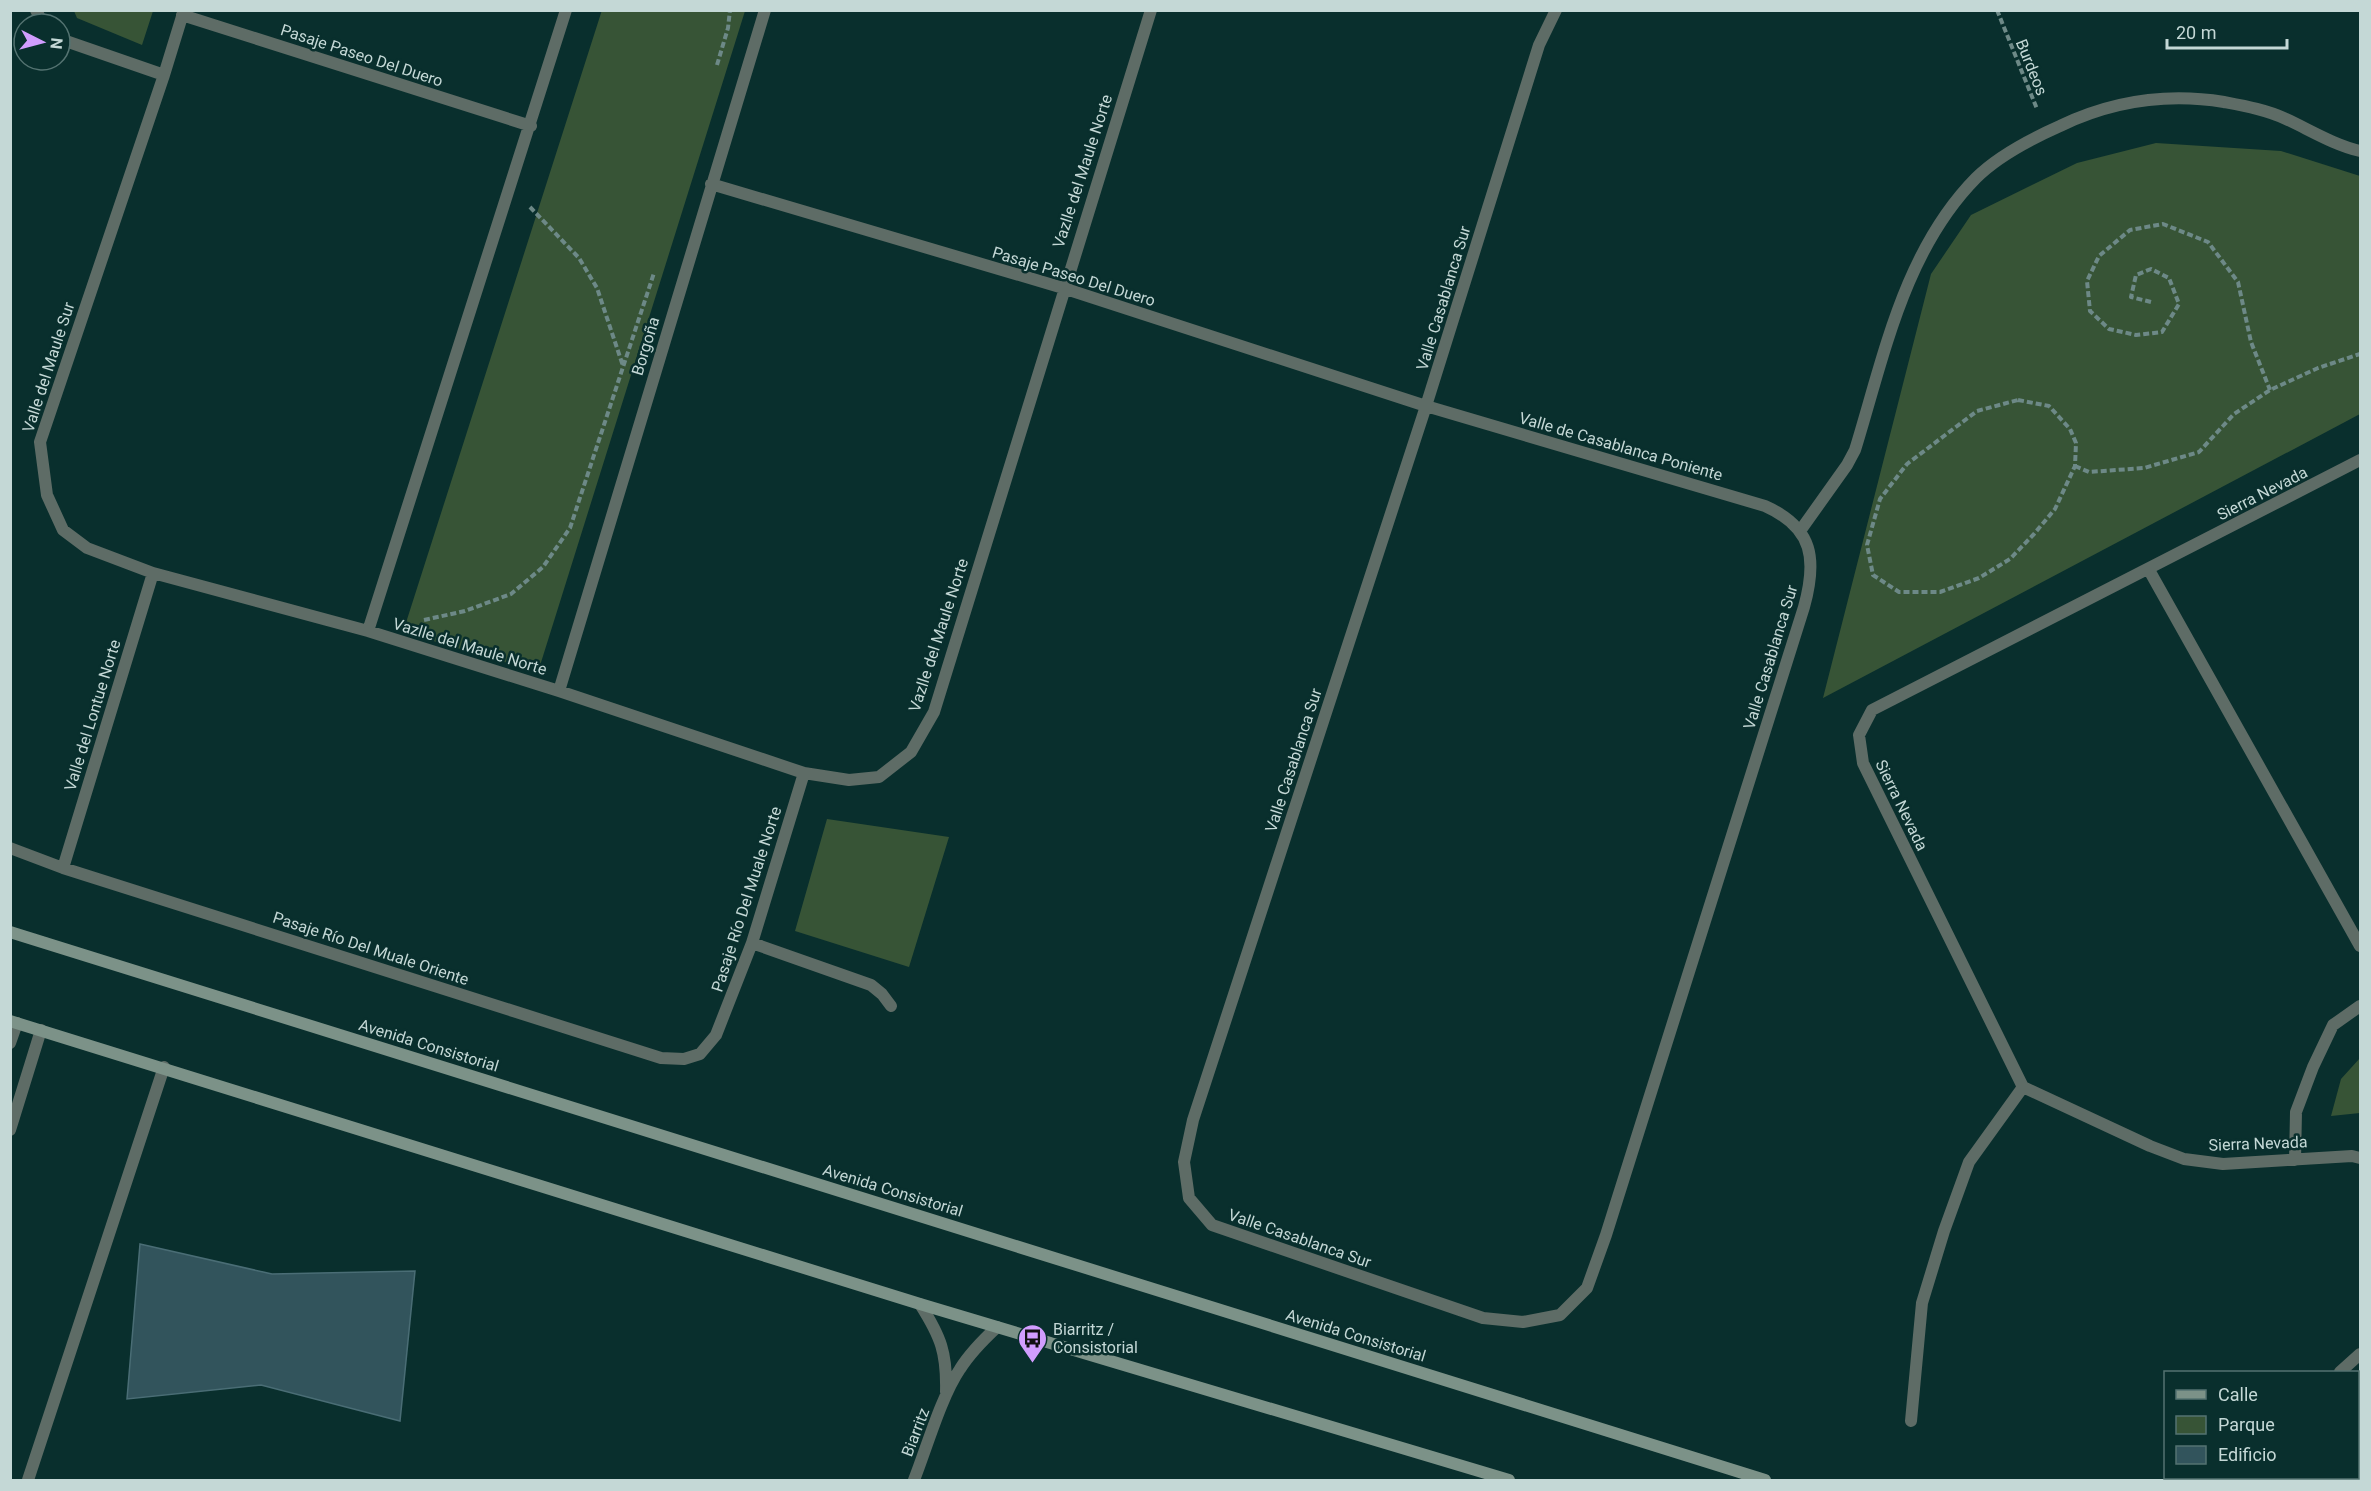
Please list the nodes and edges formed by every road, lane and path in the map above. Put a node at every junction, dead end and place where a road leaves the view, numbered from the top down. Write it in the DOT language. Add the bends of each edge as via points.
graph roads {
  1 [pos="566,10"];
  2 [pos="730,10"];
  3 [pos="765,10"];
  4 [pos="1150,10"];
  5 [pos="1556,10"];
  6 [pos="1997,10"];
  7 [pos="183,13"];
  8 [pos="72,43"];
  9 [pos="715,72"];
  10 [pos="164,75"];
  11 [pos="531,126"];
  12 [pos="2046,132"];
  13 [pos="2361,151"];
  14 [pos="711,184"];
  15 [pos="511,188"];
  16 [pos="655,269"];
  17 [pos="1063,288"];
  18 [pos="2151,302"];
  19 [pos="2361,354"];
  20 [pos="624,368"];
  21 [pos="2270,390"];
  22 [pos="1426,406"];
  23 [pos="2361,460"];
  24 [pos="2075,466"];
  25 [pos="1800,531"];
  26 [pos="2149,570"];
  27 [pos="153,573"];
  28 [pos="422,620"];
  29 [pos="368,631"];
  30 [pos="559,691"];
  31 [pos="804,773"];
  32 [pos="10,849"];
  33 [pos="63,868"];
  34 [pos="10,932"];
  35 [pos="752,943"];
  36 [pos="2361,946"];
  37 [pos="891,1006"];
  38 [pos="2361,1006"];
  39 [pos="14,1022"];
  40 [pos="41,1030"];
  41 [pos="716,1035"];
  42 [pos="10,1043"];
  43 [pos="164,1067"];
  44 [pos="2023,1088"];
  45 [pos="10,1130"];
  46 [pos="2361,1158"];
  47 [pos="2295,1160"];
  48 [pos="921,1304"];
  49 [pos="997,1327"];
  50 [pos="2361,1354"];
  51 [pos="2341,1371"];
  52 [pos="946,1396"];
  53 [pos="1911,1421"];
  54 [pos="28,1480"];
  55 [pos="914,1480"];
  56 [pos="1509,1480"];
  57 [pos="1765,1480"];
  1 -- 11 [label="street"];
  2 -- 9 [label="path"];
  3 -- 14 [label="street, Borgoña"];
  4 -- 17 [label="street, Vazlle del Maule Norte"];
  5 -- 22 [label="street, Valle Casablanca Sur" via="1539,45"];
  6 -- 12 [label="path, Burdeos"];
  7 -- 10 [label="street, Valle del Maule Sur"];
  7 -- 11 [label="street, Pasaje Paseo Del Duero"];
  8 -- 10 [label="street"];
  10 -- 27 [label="street, Valle del Maule Sur" via="40,442 47,495 63,530 87,548"];
  11 -- 15 [label="street"];
  12 -- 13 [label="street" via="2076,118 2128,103 2196,99 2283,117"];
  12 -- 25 [label="street" via="1977,177 1930,240 1892,329 1855,450"];
  14 -- 17 [label="street, Pasaje Paseo Del Duero"];
  14 -- 30 [label="street, Borgoña"];
  15 -- 20 [label="path" via="579,258 597,288"];
  15 -- 29 [label="street"];
  16 -- 20 [label="path"];
  17 -- 22 [label="street, Pasaje Paseo Del Duero"];
  17 -- 31 [label="street, Vazlle del Maule Norte" via="934,712 911,752 879,777 849,780"];
  18 -- 21 [label="path" via="2131,297 2136,275 2151,269 2169,278 2179,304 2162,332 2136,335 2109,329 2090,310 2087,281 2099,256 2130,230 2163,224 2208,242 2238,282 2251,342"];
  19 -- 21 [label="path"];
  20 -- 28 [label="path" via="570,528 543,567 512,594 465,611"];
  21 -- 24 [label="path" via="2234,414 2199,452 2144,468 2089,472"];
  22 -- 25 [label="street, Valle de Casablanca Poniente" via="1764,506 1790,520"];
  22 -- 25 [label="street, Valle Casablanca Sur" via="1193,1120 1184,1162 1189,1198 1212,1226 1483,1318 1523,1322 1560,1315 1587,1288 1806,598 1812,564"];
  23 -- 26 [label="street, Sierra Nevada"];
  24 -- 24 [label="path" via="2076,443 2070,429 2049,406 2018,400 1977,411 1907,464 1880,499 1867,545 1873,575 1899,592 1940,592 1979,578 2010,559 2034,534 2055,509"];
  26 -- 36 [label="street"];
  26 -- 44 [label="street, Sierra Nevada" via="1872,710 1859,735 1863,764"];
  27 -- 29 [label="street, Valle del Maule Sur"];
  27 -- 33 [label="street, Valle del Lontue Norte"];
  29 -- 30 [label="street, Vazlle del Maule Norte"];
  30 -- 31 [label="street, Vazlle del Maule Norte"];
  31 -- 35 [label="street, Pasaje Río Del Muale Norte"];
  32 -- 33 [label="street, Pasaje Río Del Muale Oriente"];
  33 -- 41 [label="street, Pasaje Río Del Muale Oriente" via="660,1058 684,1059 700,1054"];
  34 -- 57 [label="main road, Avenida Consistorial"];
  35 -- 37 [label="street" via="871,985"];
  35 -- 41 [label="street, Pasaje Río Del Muale Norte"];
  38 -- 47 [label="street" via="2333,1025 2313,1067 2296,1112"];
  39 -- 40 [label="main road"];
  39 -- 42 [label="street"];
  40 -- 43 [label="main road"];
  40 -- 45 [label="street"];
  43 -- 48 [label="main road"];
  43 -- 54 [label="street"];
  44 -- 47 [label="street, Sierra Nevada" via="2184,1159 2223,1164"];
  44 -- 53 [label="street" via="1969,1162 1944,1231 1922,1303"];
  46 -- 47 [label="street, Sierra Nevada"];
  48 -- 49 [label="main road"];
  48 -- 52 [label="street, Biarritz" via="938,1331 944,1353"];
  49 -- 52 [label="street, Biarritz" via="959,1370"];
  49 -- 56 [label="main road"];
  50 -- 51 [label="street"];
  52 -- 55 [label="street, Biarritz"];
}
